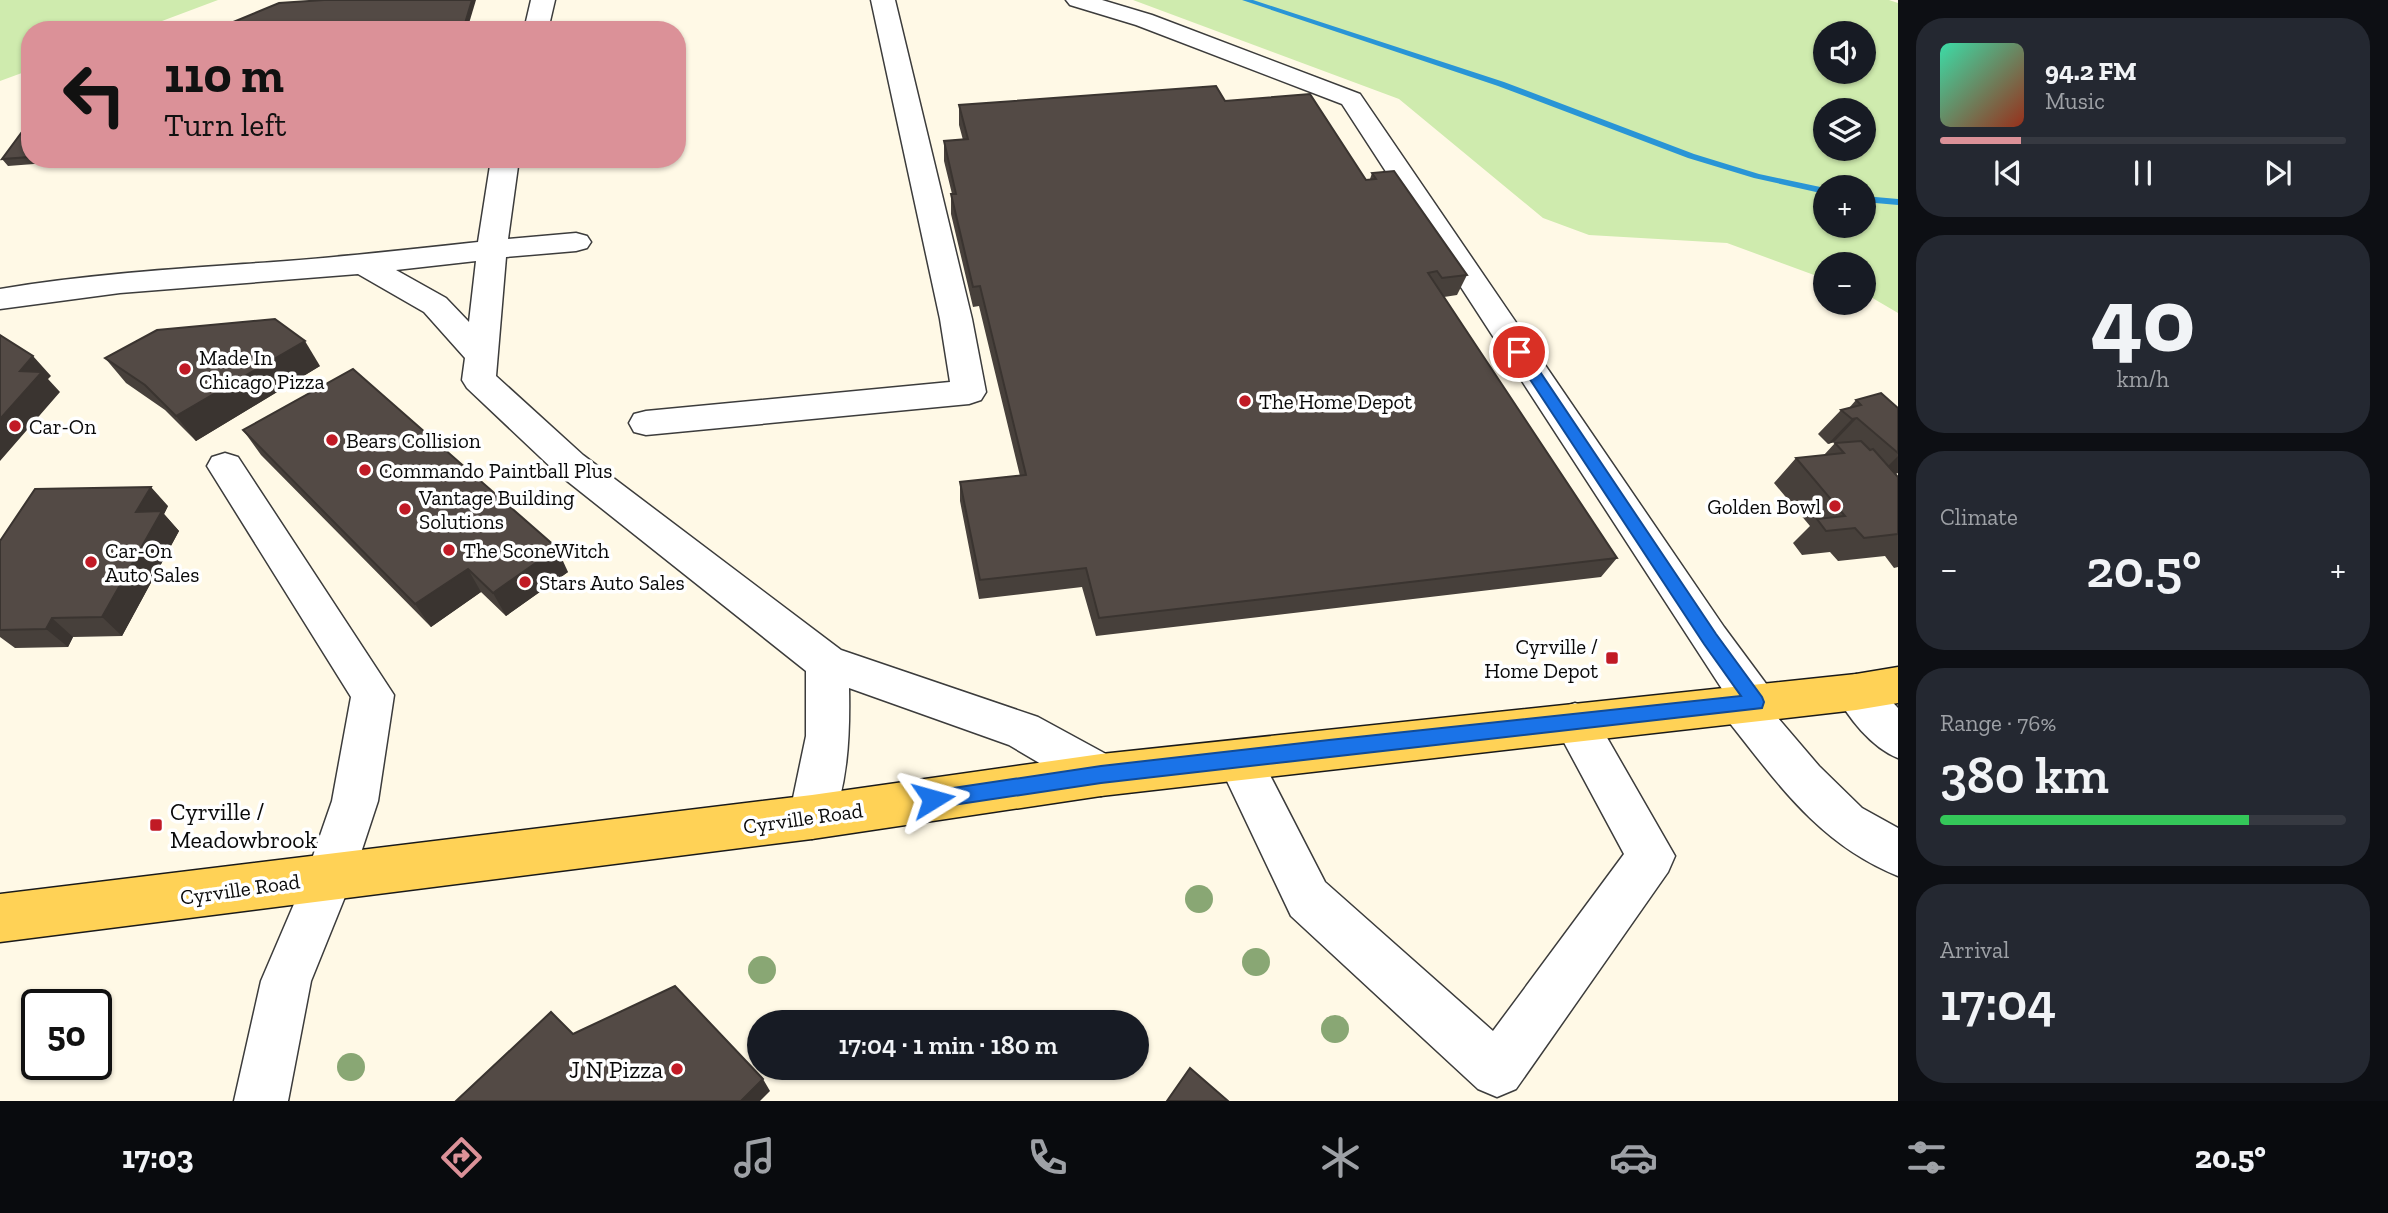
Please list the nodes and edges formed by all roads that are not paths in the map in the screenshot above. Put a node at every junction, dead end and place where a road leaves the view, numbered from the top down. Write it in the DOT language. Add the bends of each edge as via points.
graph roads {
  1 [pos="543,0"];
  2 [pos="883,0"];
  3 [pos="1079,0"];
  4 [pos="538,21"];
  5 [pos="504,168"];
  6 [pos="576,242"];
  7 [pos="492,248"];
  8 [pos="364,265"];
  9 [pos="0,299"];
  10 [pos="481,355"];
  11 [pos="646,423"];
  12 [pos="225,466"];
  13 [pos="827,663"];
  14 [pos="1898,685"];
  15 [pos="1856,692"];
  16 [pos="1747,703"];
  17 [pos="1575,722"];
  18 [pos="1898,738"];
  19 [pos="1240,760"];
  20 [pos="1101,775"];
  21 [pos="812,817"];
  22 [pos="1898,853"];
  23 [pos="328,877"];
  24 [pos="0,918"];
  25 [pos="261,1101"];
  1 -- 4 [label="street"];
  2 -- 11 [label="street" via="969,392"];
  3 -- 16 [label="street" via="1144,20 1350,99 1710,639"];
  5 -- 7 [label="street"];
  6 -- 7 [label="street"];
  7 -- 8 [label="street"];
  7 -- 10 [label="street"];
  8 -- 9 [label="street" via="57,290"];
  8 -- 10 [label="street" via="435,305"];
  10 -- 13 [label="street" via="479,380 570,464"];
  12 -- 23 [label="street" via="373,695 355,801"];
  13 -- 20 [label="street" via="1023,731"];
  13 -- 21 [label="street" via="828,736"];
  14 -- 15 [label="main road, Cyrville Road"];
  15 -- 16 [label="main road, Cyrville Road"];
  15 -- 18 [label="street"];
  16 -- 17 [label="main road, Cyrville Road"];
  16 -- 22 [label="street" via="1803,780 1846,823"];
  17 -- 19 [label="main road, Cyrville Road"];
  17 -- 19 [label="street" via="1651,856 1497,1070 1308,899"];
  19 -- 20 [label="main road, Cyrville Road"];
  20 -- 21 [label="main road, Cyrville Road"];
  21 -- 23 [label="main road, Cyrville Road"];
  23 -- 24 [label="main road, Cyrville Road"];
  23 -- 25 [label="street" via="286,981"];
}
